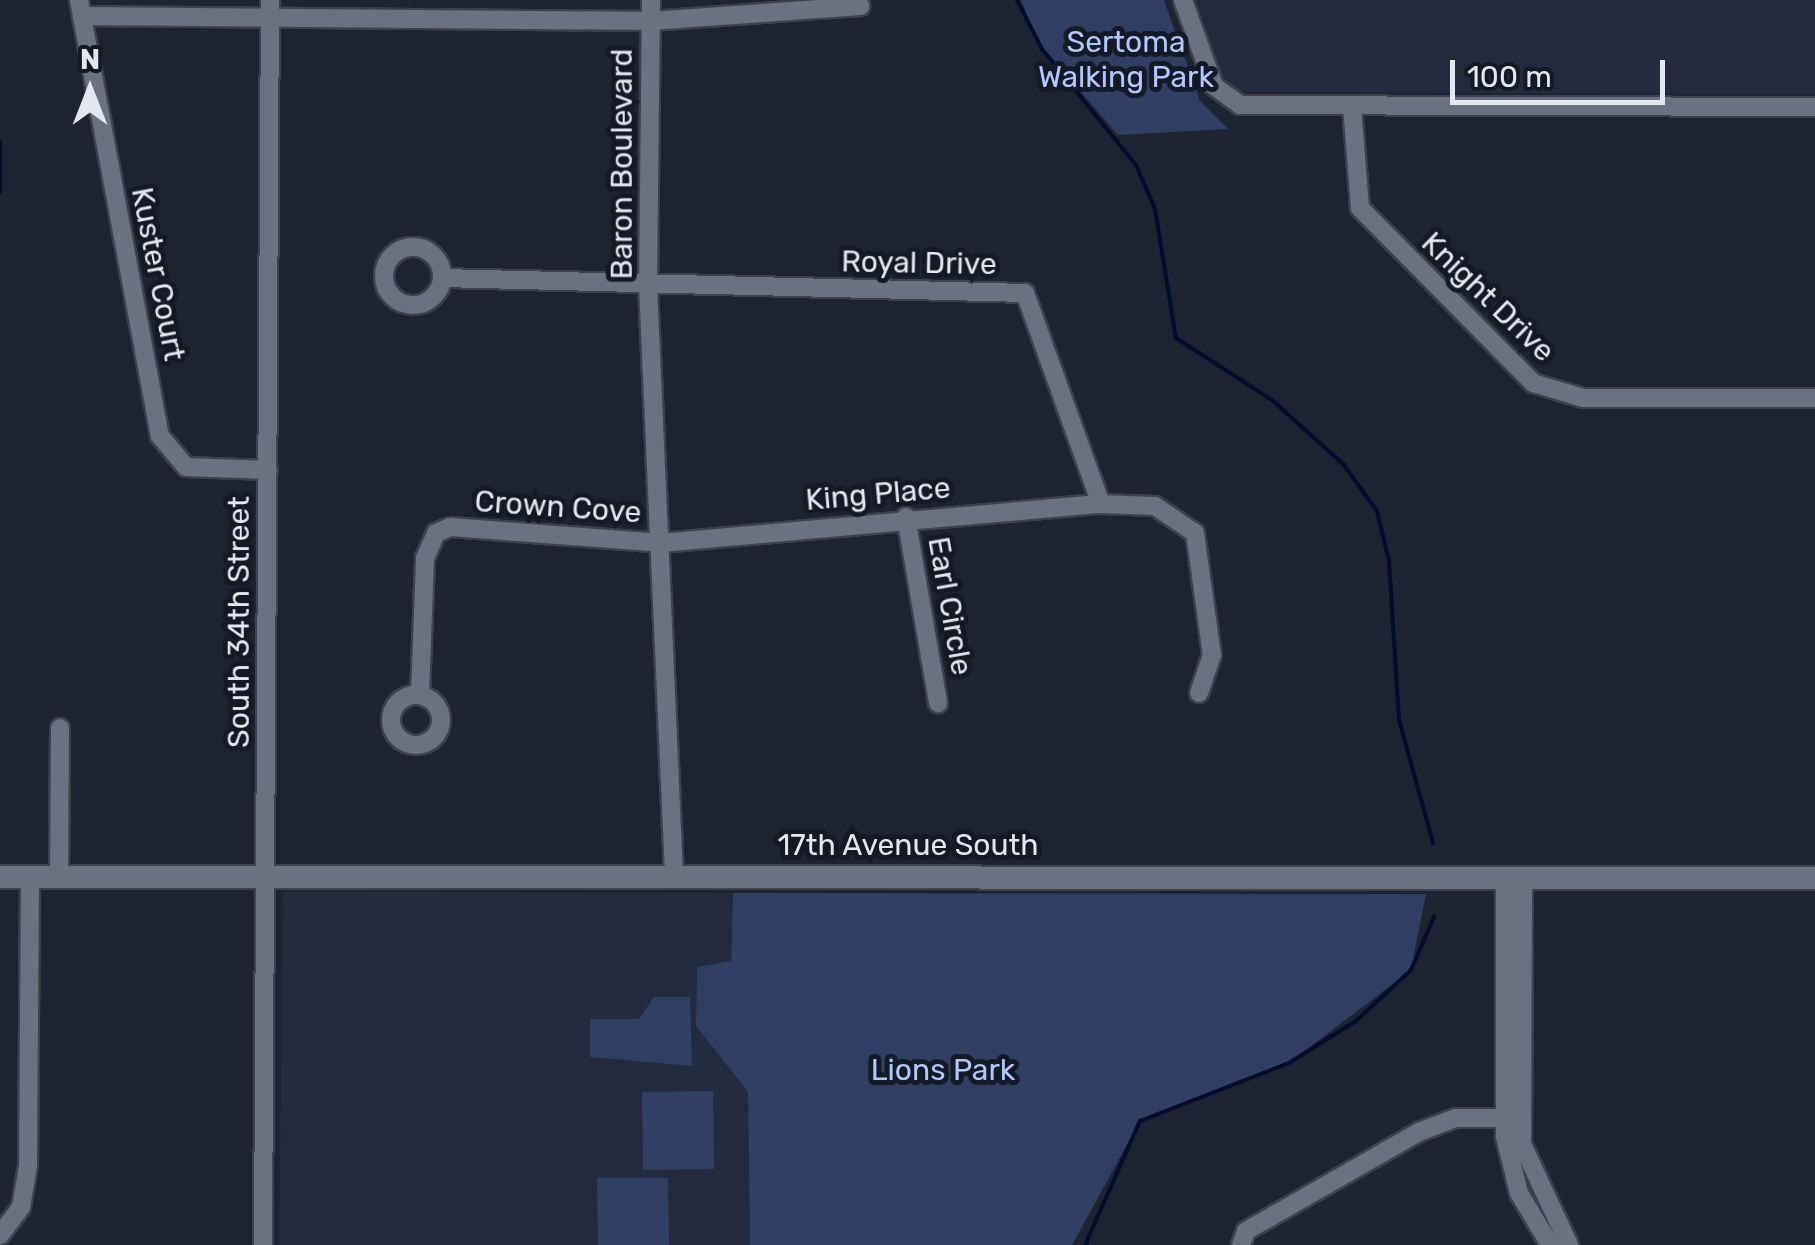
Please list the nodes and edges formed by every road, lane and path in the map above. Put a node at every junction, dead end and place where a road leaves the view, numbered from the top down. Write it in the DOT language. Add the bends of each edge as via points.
graph roads {
  1 [pos="651,0"];
  2 [pos="1182,0"];
  3 [pos="860,6"];
  4 [pos="81,8"];
  5 [pos="270,8"];
  6 [pos="430,9"];
  7 [pos="651,21"];
  8 [pos="1352,106"];
  9 [pos="1815,107"];
  10 [pos="442,278"];
  11 [pos="648,286"];
  12 [pos="1815,398"];
  13 [pos="268,470"];
  14 [pos="1101,504"];
  15 [pos="906,517"];
  16 [pos="661,543"];
  17 [pos="1199,693"];
  18 [pos="420,695"];
  19 [pos="938,704"];
  20 [pos="60,728"];
  21 [pos="674,874"];
  22 [pos="0,877"];
  23 [pos="30,877"];
  24 [pos="59,877"];
  25 [pos="265,877"];
  26 [pos="1514,878"];
  27 [pos="1815,878"];
  28 [pos="1512,1118"];
  29 [pos="5,1230"];
  30 [pos="263,1245"];
  31 [pos="1241,1245"];
  32 [pos="1550,1245"];
  33 [pos="1569,1245"];
  1 -- 7 [label="street"];
  2 -- 8 [label="street" via="1214,86 1240,105"];
  3 -- 7 [label="street"];
  4 -- 5 [label="street, Baron Boulevard"];
  4 -- 13 [label="street, Kuster Court" via="160,436 186,467"];
  5 -- 6 [label="street, Baron Boulevard"];
  5 -- 13 [label="street, South 34th Street"];
  6 -- 7 [label="street, Baron Boulevard"];
  7 -- 11 [label="street, Baron Boulevard"];
  8 -- 9 [label="street"];
  8 -- 12 [label="street, Knight Drive" via="1360,208 1533,383 1583,398"];
  10 -- 11 [label="street"];
  11 -- 14 [label="street, Royal Drive" via="1025,293"];
  11 -- 16 [label="street, Baron Boulevard"];
  13 -- 25 [label="street, South 34th Street"];
  14 -- 15 [label="street, King Place"];
  14 -- 17 [label="street, King Place" via="1155,506 1195,532 1212,655"];
  15 -- 16 [label="street, King Place"];
  15 -- 19 [label="street, Earl Circle"];
  16 -- 18 [label="street, Crown Cove" via="436,533 425,558"];
  16 -- 21 [label="street, Baron Boulevard"];
  20 -- 24 [label="street"];
  21 -- 25 [label="street, 17th Avenue South"];
  21 -- 26 [label="street, 17th Avenue South"];
  22 -- 23 [label="street, 17th Avenue South"];
  23 -- 24 [label="street, 17th Avenue South"];
  23 -- 29 [label="street" via="28,1166"];
  24 -- 25 [label="street, 17th Avenue South"];
  25 -- 30 [label="street, South 34th Street"];
  26 -- 27 [label="street, 17th Avenue South"];
  26 -- 28 [label="street"];
  28 -- 31 [label="street" via="1456,1118 1419,1132 1246,1232"];
  28 -- 32 [label="street" via="1519,1194"];
  28 -- 33 [label="street" via="1528,1170"];
}
